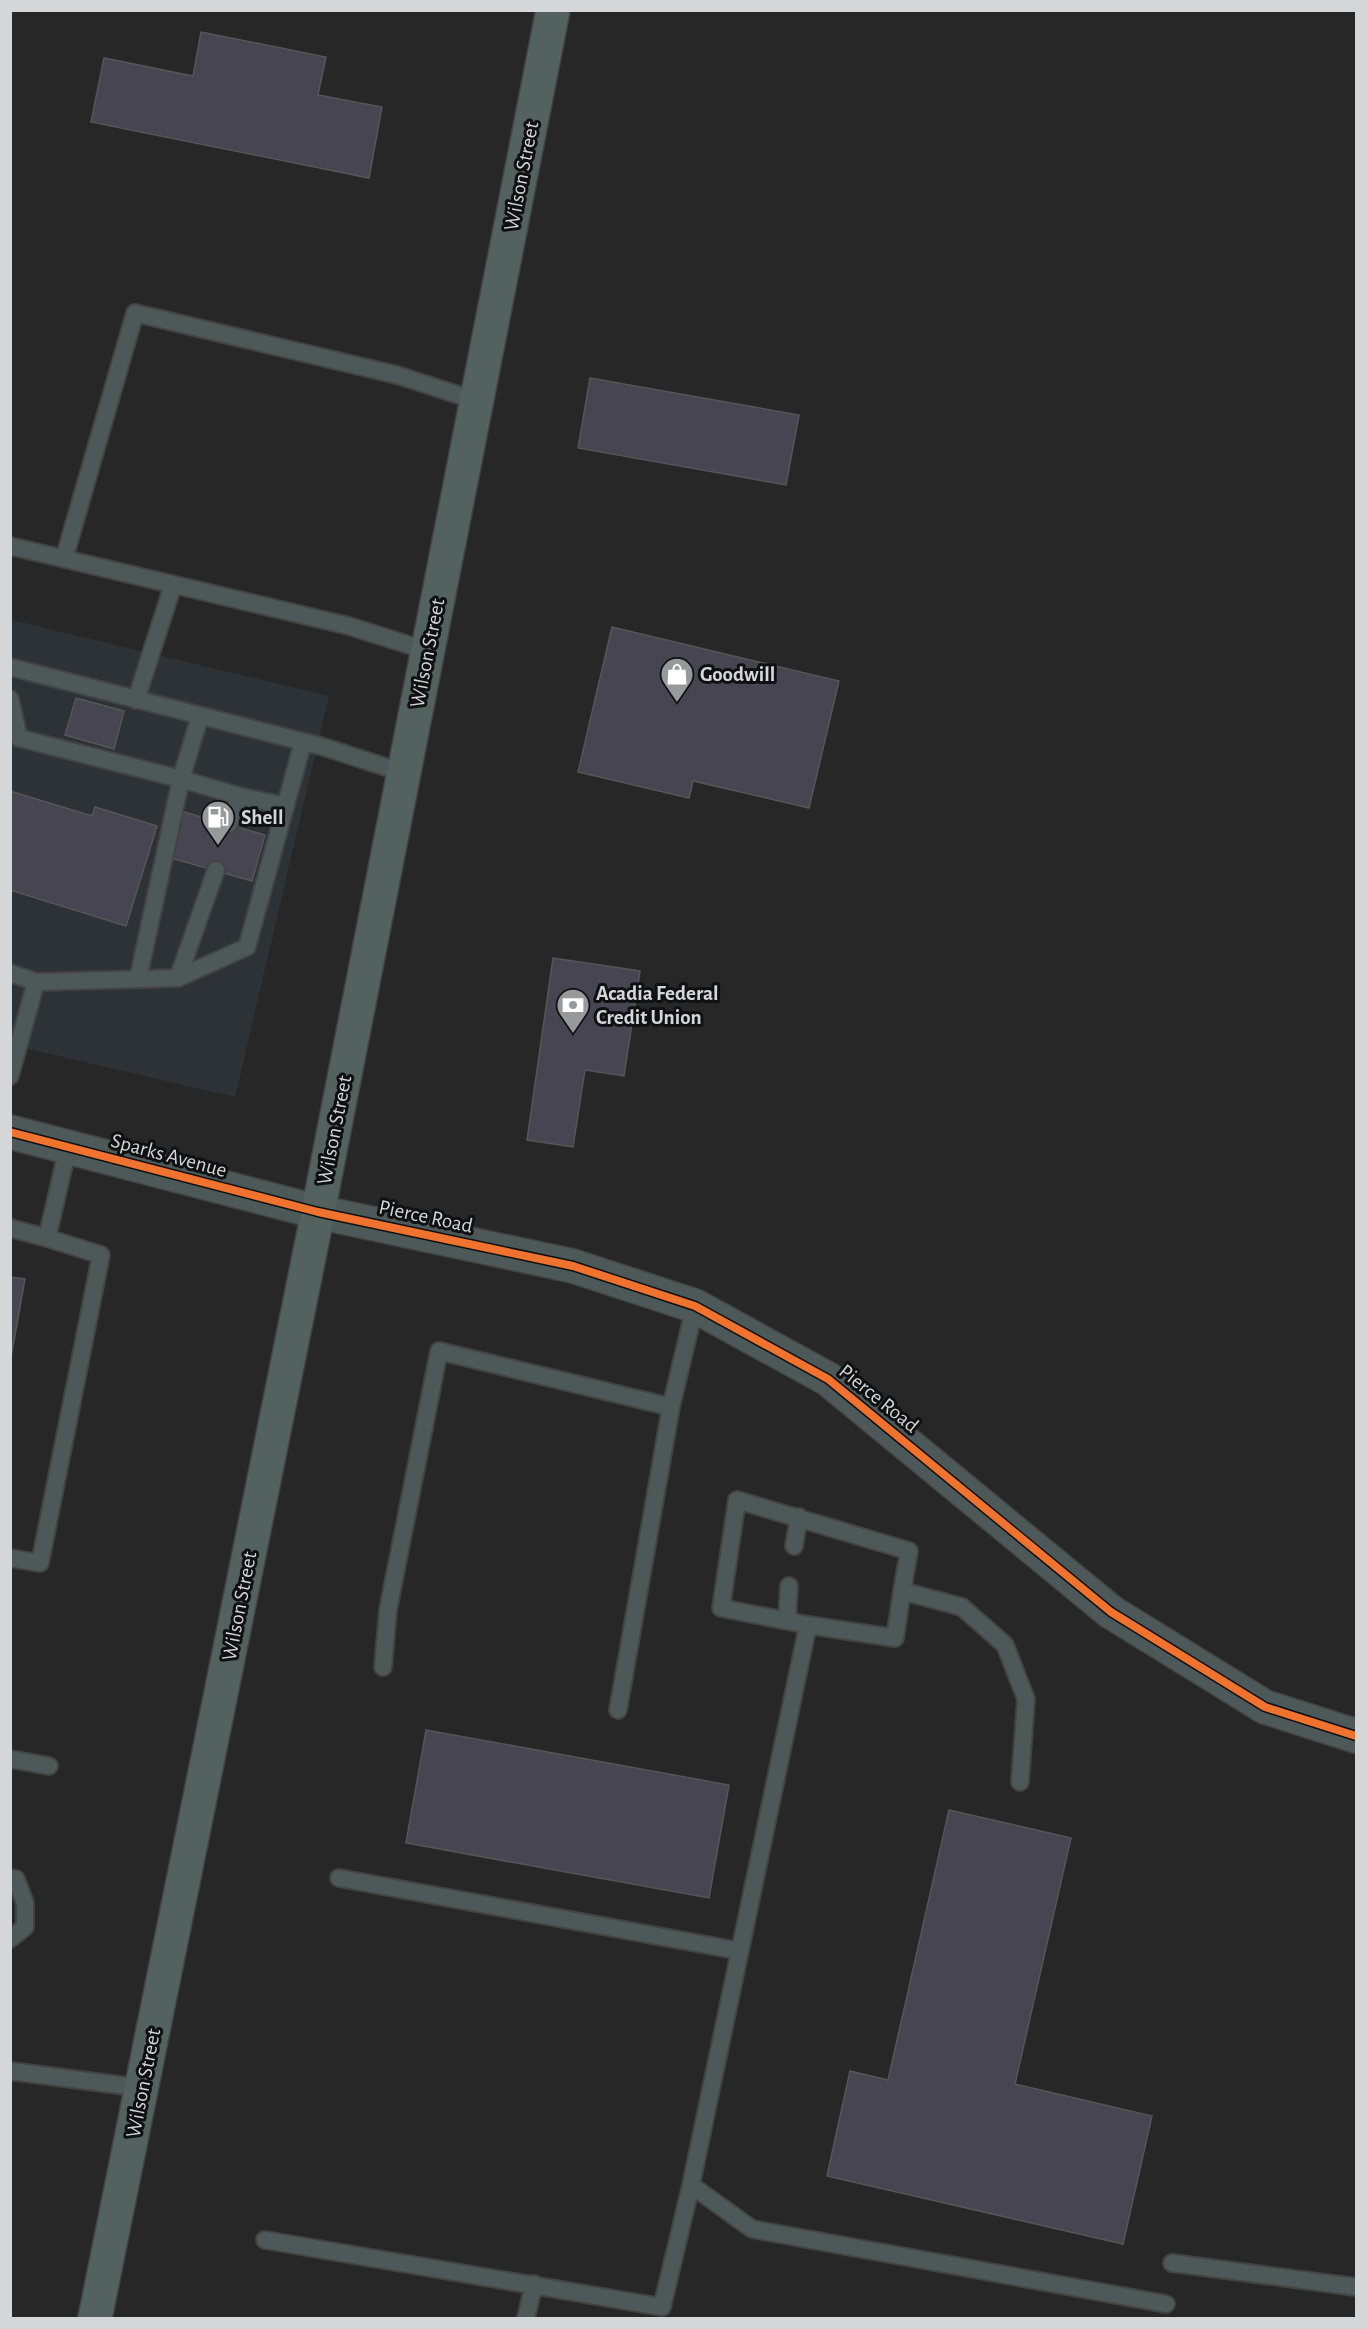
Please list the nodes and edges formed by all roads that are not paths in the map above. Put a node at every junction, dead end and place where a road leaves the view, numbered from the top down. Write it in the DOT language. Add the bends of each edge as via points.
graph roads {
  1 [pos="553,10"];
  2 [pos="477,401"];
  3 [pos="10,546"];
  4 [pos="64,559"];
  5 [pos="173,585"];
  6 [pos="428,651"];
  7 [pos="10,668"];
  8 [pos="10,699"];
  9 [pos="136,700"];
  10 [pos="200,716"];
  11 [pos="303,742"];
  12 [pos="404,772"];
  13 [pos="181,779"];
  14 [pos="239,796"];
  15 [pos="286,806"];
  16 [pos="229,825"];
  17 [pos="216,870"];
  18 [pos="10,973"];
  19 [pos="178,978"];
  20 [pos="138,979"];
  21 [pos="36,982"];
  22 [pos="10,1076"];
  23 [pos="10,1132"];
  24 [pos="68,1147"];
  25 [pos="318,1212"];
  26 [pos="10,1228"];
  27 [pos="47,1238"];
  28 [pos="695,1306"];
  29 [pos="671,1407"];
  30 [pos="799,1517"];
  31 [pos="794,1546"];
  32 [pos="10,1558"];
  33 [pos="789,1586"];
  34 [pos="902,1591"];
  35 [pos="787,1621"];
  36 [pos="808,1625"];
  37 [pos="383,1667"];
  38 [pos="618,1710"];
  39 [pos="1356,1736"];
  40 [pos="10,1759"];
  41 [pos="49,1766"];
  42 [pos="1020,1782"];
  43 [pos="10,1878"];
  44 [pos="339,1878"];
  45 [pos="10,1939"];
  46 [pos="740,1951"];
  47 [pos="10,2071"];
  48 [pos="142,2088"];
  49 [pos="691,2185"];
  50 [pos="265,2240"];
  51 [pos="1172,2263"];
  52 [pos="534,2284"];
  53 [pos="1356,2287"];
  54 [pos="1166,2304"];
  55 [pos="667,2313"];
  56 [pos="95,2319"];
  57 [pos="526,2319"];
  1 -- 2 [label="main road, Wilson Street"];
  2 -- 4 [label="lane" via="397,375 135,313"];
  2 -- 6 [label="main road, Wilson Street"];
  3 -- 4 [label="lane"];
  4 -- 5 [label="lane"];
  5 -- 6 [label="lane" via="349,626"];
  5 -- 9 [label="lane"];
  6 -- 12 [label="main road, Wilson Street"];
  7 -- 9 [label="lane"];
  8 -- 13 [label="lane" via="18,738"];
  9 -- 10 [label="lane"];
  10 -- 11 [label="lane"];
  10 -- 13 [label="lane"];
  11 -- 12 [label="lane"];
  11 -- 15 [label="lane"];
  12 -- 25 [label="main road, Wilson Street"];
  13 -- 14 [label="lane"];
  13 -- 20 [label="lane"];
  14 -- 15 [label="lane"];
  14 -- 16 [label="lane"];
  15 -- 19 [label="lane" via="247,947"];
  17 -- 19 [label="lane"];
  18 -- 21 [label="lane"];
  19 -- 20 [label="lane"];
  20 -- 21 [label="lane"];
  21 -- 22 [label="lane"];
  23 -- 24 [label="street, Sparks Avenue"];
  24 -- 25 [label="street, Sparks Avenue"];
  24 -- 27 [label="lane"];
  25 -- 28 [label="street, Pierce Road" via="573,1266"];
  25 -- 48 [label="main road, Wilson Street"];
  26 -- 27 [label="lane"];
  27 -- 32 [label="lane" via="102,1255 40,1563"];
  28 -- 29 [label="lane"];
  28 -- 39 [label="street, Pierce Road" via="828,1379 1111,1612 1265,1707"];
  29 -- 37 [label="lane" via="439,1351 388,1610"];
  29 -- 38 [label="lane"];
  30 -- 31 [label="lane"];
  30 -- 34 [label="lane" via="909,1551"];
  30 -- 35 [label="lane" via="737,1500 721,1608"];
  33 -- 35 [label="lane"];
  34 -- 36 [label="lane" via="895,1638"];
  34 -- 42 [label="lane" via="962,1607 1005,1645 1026,1698"];
  35 -- 36 [label="lane"];
  36 -- 46 [label="lane"];
  40 -- 41 [label="lane"];
  43 -- 45 [label="lane" via="16,1879 25,1903 25,1927"];
  44 -- 46 [label="lane"];
  46 -- 49 [label="lane"];
  47 -- 48 [label="lane"];
  48 -- 56 [label="main road, Wilson Street"];
  49 -- 54 [label="lane" via="752,2229"];
  49 -- 55 [label="lane"];
  50 -- 52 [label="lane"];
  51 -- 53 [label="lane"];
  52 -- 55 [label="lane"];
  52 -- 57 [label="lane"];
}
